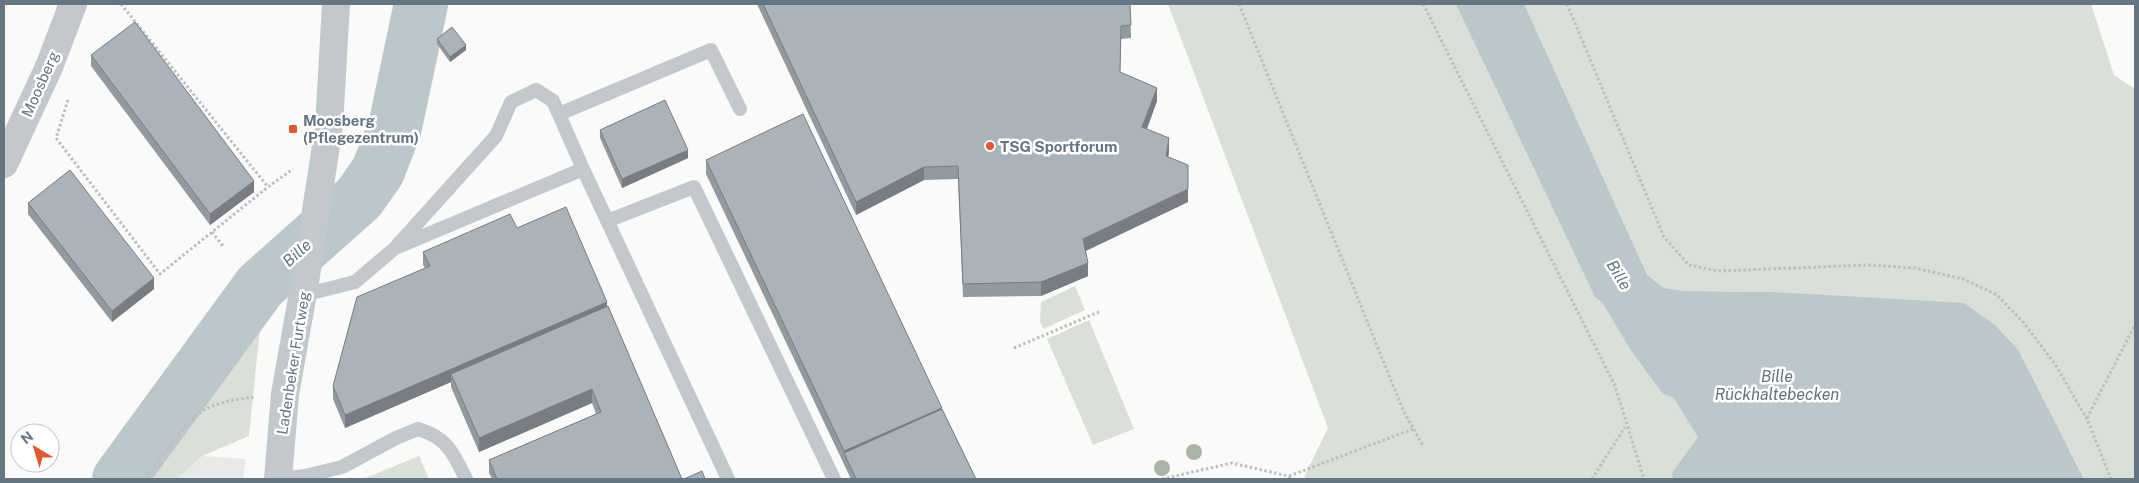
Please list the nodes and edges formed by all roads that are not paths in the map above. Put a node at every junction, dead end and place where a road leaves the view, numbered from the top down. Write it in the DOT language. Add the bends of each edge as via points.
graph roads {
  1 [pos="73,4"];
  2 [pos="336,4"];
  3 [pos="740,109"];
  4 [pos="559,114"];
  5 [pos="4,164"];
  6 [pos="583,169"];
  7 [pos="607,221"];
  8 [pos="395,248"];
  9 [pos="304,285"];
  10 [pos="279,479"];
  11 [pos="466,479"];
  12 [pos="728,479"];
  13 [pos="834,479"];
  1 -- 5 [label="street, Moosberg"];
  2 -- 9 [label="street, Ladenbeker Furtweg" via="327,146"];
  3 -- 4 [label="lane" via="711,50"];
  4 -- 6 [label="lane"];
  4 -- 8 [label="lane" via="554,101 536,90 511,102 496,136"];
  6 -- 7 [label="lane"];
  6 -- 8 [label="lane"];
  7 -- 12 [label="lane"];
  7 -- 13 [label="lane" via="694,187"];
  8 -- 9 [label="lane" via="355,282"];
  9 -- 10 [label="street, Ladenbeker Furtweg" via="285,394"];
  10 -- 11 [label="lane" via="342,466 418,429 442,439 451,449"];
}
